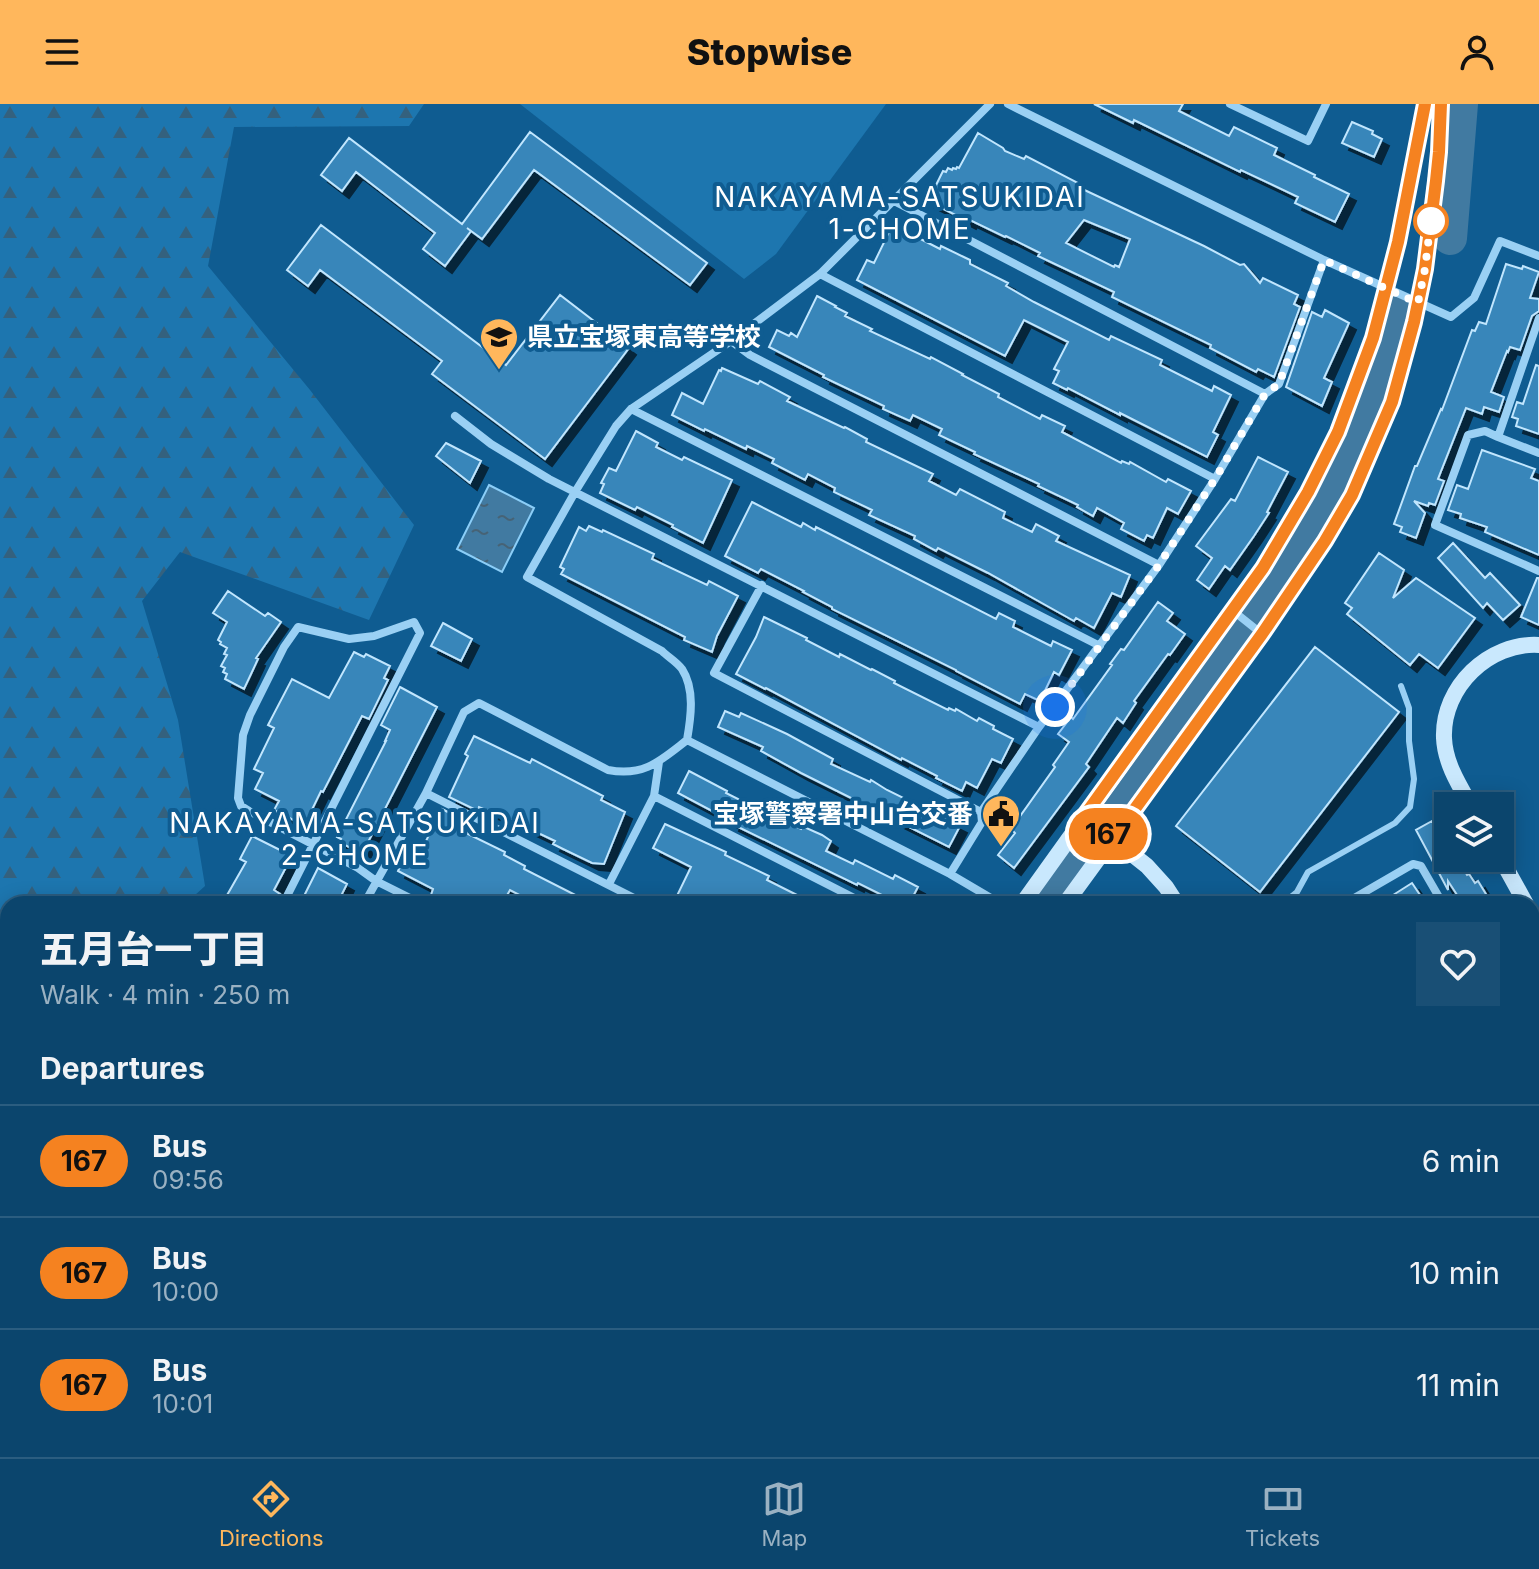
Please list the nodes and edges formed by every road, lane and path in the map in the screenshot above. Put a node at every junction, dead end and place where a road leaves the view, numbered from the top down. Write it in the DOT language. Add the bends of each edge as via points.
graph roads {
  1 [pos="990,104"];
  2 [pos="1008,104"];
  3 [pos="1230,104"];
  4 [pos="1326,104"];
  5 [pos="1425,104"];
  6 [pos="1441,104"];
  7 [pos="894,201"];
  8 [pos="1539,256"];
  9 [pos="1324,260"];
  10 [pos="820,274"];
  11 [pos="1385,288"];
  12 [pos="1418,303"];
  13 [pos="1539,318"];
  14 [pos="731,341"];
  15 [pos="1265,394"];
  16 [pos="631,409"];
  17 [pos="455,416"];
  18 [pos="1498,437"];
  19 [pos="1539,453"];
  20 [pos="1215,479"];
  21 [pos="575,492"];
  22 [pos="1159,565"];
  23 [pos="1539,571"];
  24 [pos="762,585"];
  25 [pos="1232,610"];
  26 [pos="1262,634"];
  27 [pos="1539,645"];
  28 [pos="1100,646"];
  29 [pos="1401,686"];
  30 [pos="1039,727"];
  31 [pos="687,740"];
  32 [pos="659,762"];
  33 [pos="1464,792"];
  34 [pos="426,793"];
  35 [pos="654,796"];
  36 [pos="981,812"];
  37 [pos="1088,817"];
  38 [pos="1110,836"];
  39 [pos="312,844"];
  40 [pos="1508,872"];
  41 [pos="950,874"];
  42 [pos="376,881"];
  43 [pos="609,884"];
  44 [pos="287,896"];
  45 [pos="368,896"];
  46 [pos="406,896"];
  47 [pos="631,896"];
  48 [pos="850,896"];
  49 [pos="987,896"];
  50 [pos="1028,896"];
  51 [pos="1070,896"];
  52 [pos="1172,896"];
  53 [pos="1292,896"];
  54 [pos="1358,896"];
  55 [pos="1438,896"];
  56 [pos="1522,896"];
  1 -- 7 [label="street"];
  2 -- 9 [label="street"];
  3 -- 4 [label="street" via="1308,141"];
  5 -- 11 [label="street"];
  6 -- 12 [label="street"];
  7 -- 10 [label="street"];
  7 -- 15 [label="street"];
  8 -- 12 [label="street" via="1500,241 1474,298 1451,317"];
  9 -- 11 [label="street"];
  9 -- 15 [label="street" via="1279,384"];
  10 -- 14 [label="street"];
  10 -- 20 [label="street"];
  11 -- 12 [label="street"];
  11 -- 25 [label="street" via="1373,338 1338,432 1301,505"];
  12 -- 26 [label="street" via="1392,402 1352,495"];
  13 -- 18 [label="street"];
  14 -- 16 [label="street"];
  14 -- 22 [label="street" via="764,363"];
  15 -- 20 [label="street"];
  16 -- 21 [label="street"];
  16 -- 28 [label="street"];
  17 -- 21 [label="street" via="491,444"];
  18 -- 19 [label="street"];
  18 -- 23 [label="street" via="1485,431 1468,435 1435,525"];
  20 -- 22 [label="street"];
  21 -- 24 [label="street"];
  21 -- 31 [label="street" via="527,577 662,651 681,668 690,695"];
  22 -- 28 [label="street"];
  24 -- 30 [label="street"];
  24 -- 36 [label="street" via="714,673"];
  25 -- 26 [label="street"];
  25 -- 37 [label="street"];
  26 -- 38 [label="street"];
  27 -- 33 [label="street" via="1490,658 1452,695 1444,738 1448,761"];
  28 -- 30 [label="street"];
  29 -- 53 [label="lane" via="1409,708 1414,779 1410,807 1395,823 1308,872"];
  30 -- 36 [label="street"];
  31 -- 32 [label="street"];
  31 -- 41 [label="street"];
  32 -- 34 [label="street" via="640,771 608,770 479,703 464,712"];
  32 -- 35 [label="street"];
  34 -- 42 [label="street"];
  34 -- 43 [label="street"];
  35 -- 43 [label="street"];
  35 -- 48 [label="street"];
  36 -- 41 [label="street" via="982,822"];
  37 -- 38 [label="street"];
  37 -- 50 [label="street"];
  38 -- 51 [label="street"];
  38 -- 52 [label="street" via="1147,866"];
  39 -- 39 [label="street" via="420,633 414,622 349,639 298,627 250,715 243,735 241,806"];
  39 -- 42 [label="street"];
  39 -- 44 [label="street"];
  40 -- 56 [label="street"];
  41 -- 49 [label="street"];
  42 -- 45 [label="street"];
  42 -- 46 [label="street"];
  43 -- 47 [label="street"];
  54 -- 55 [label="street" via="1413,864 1421,866"];
}
